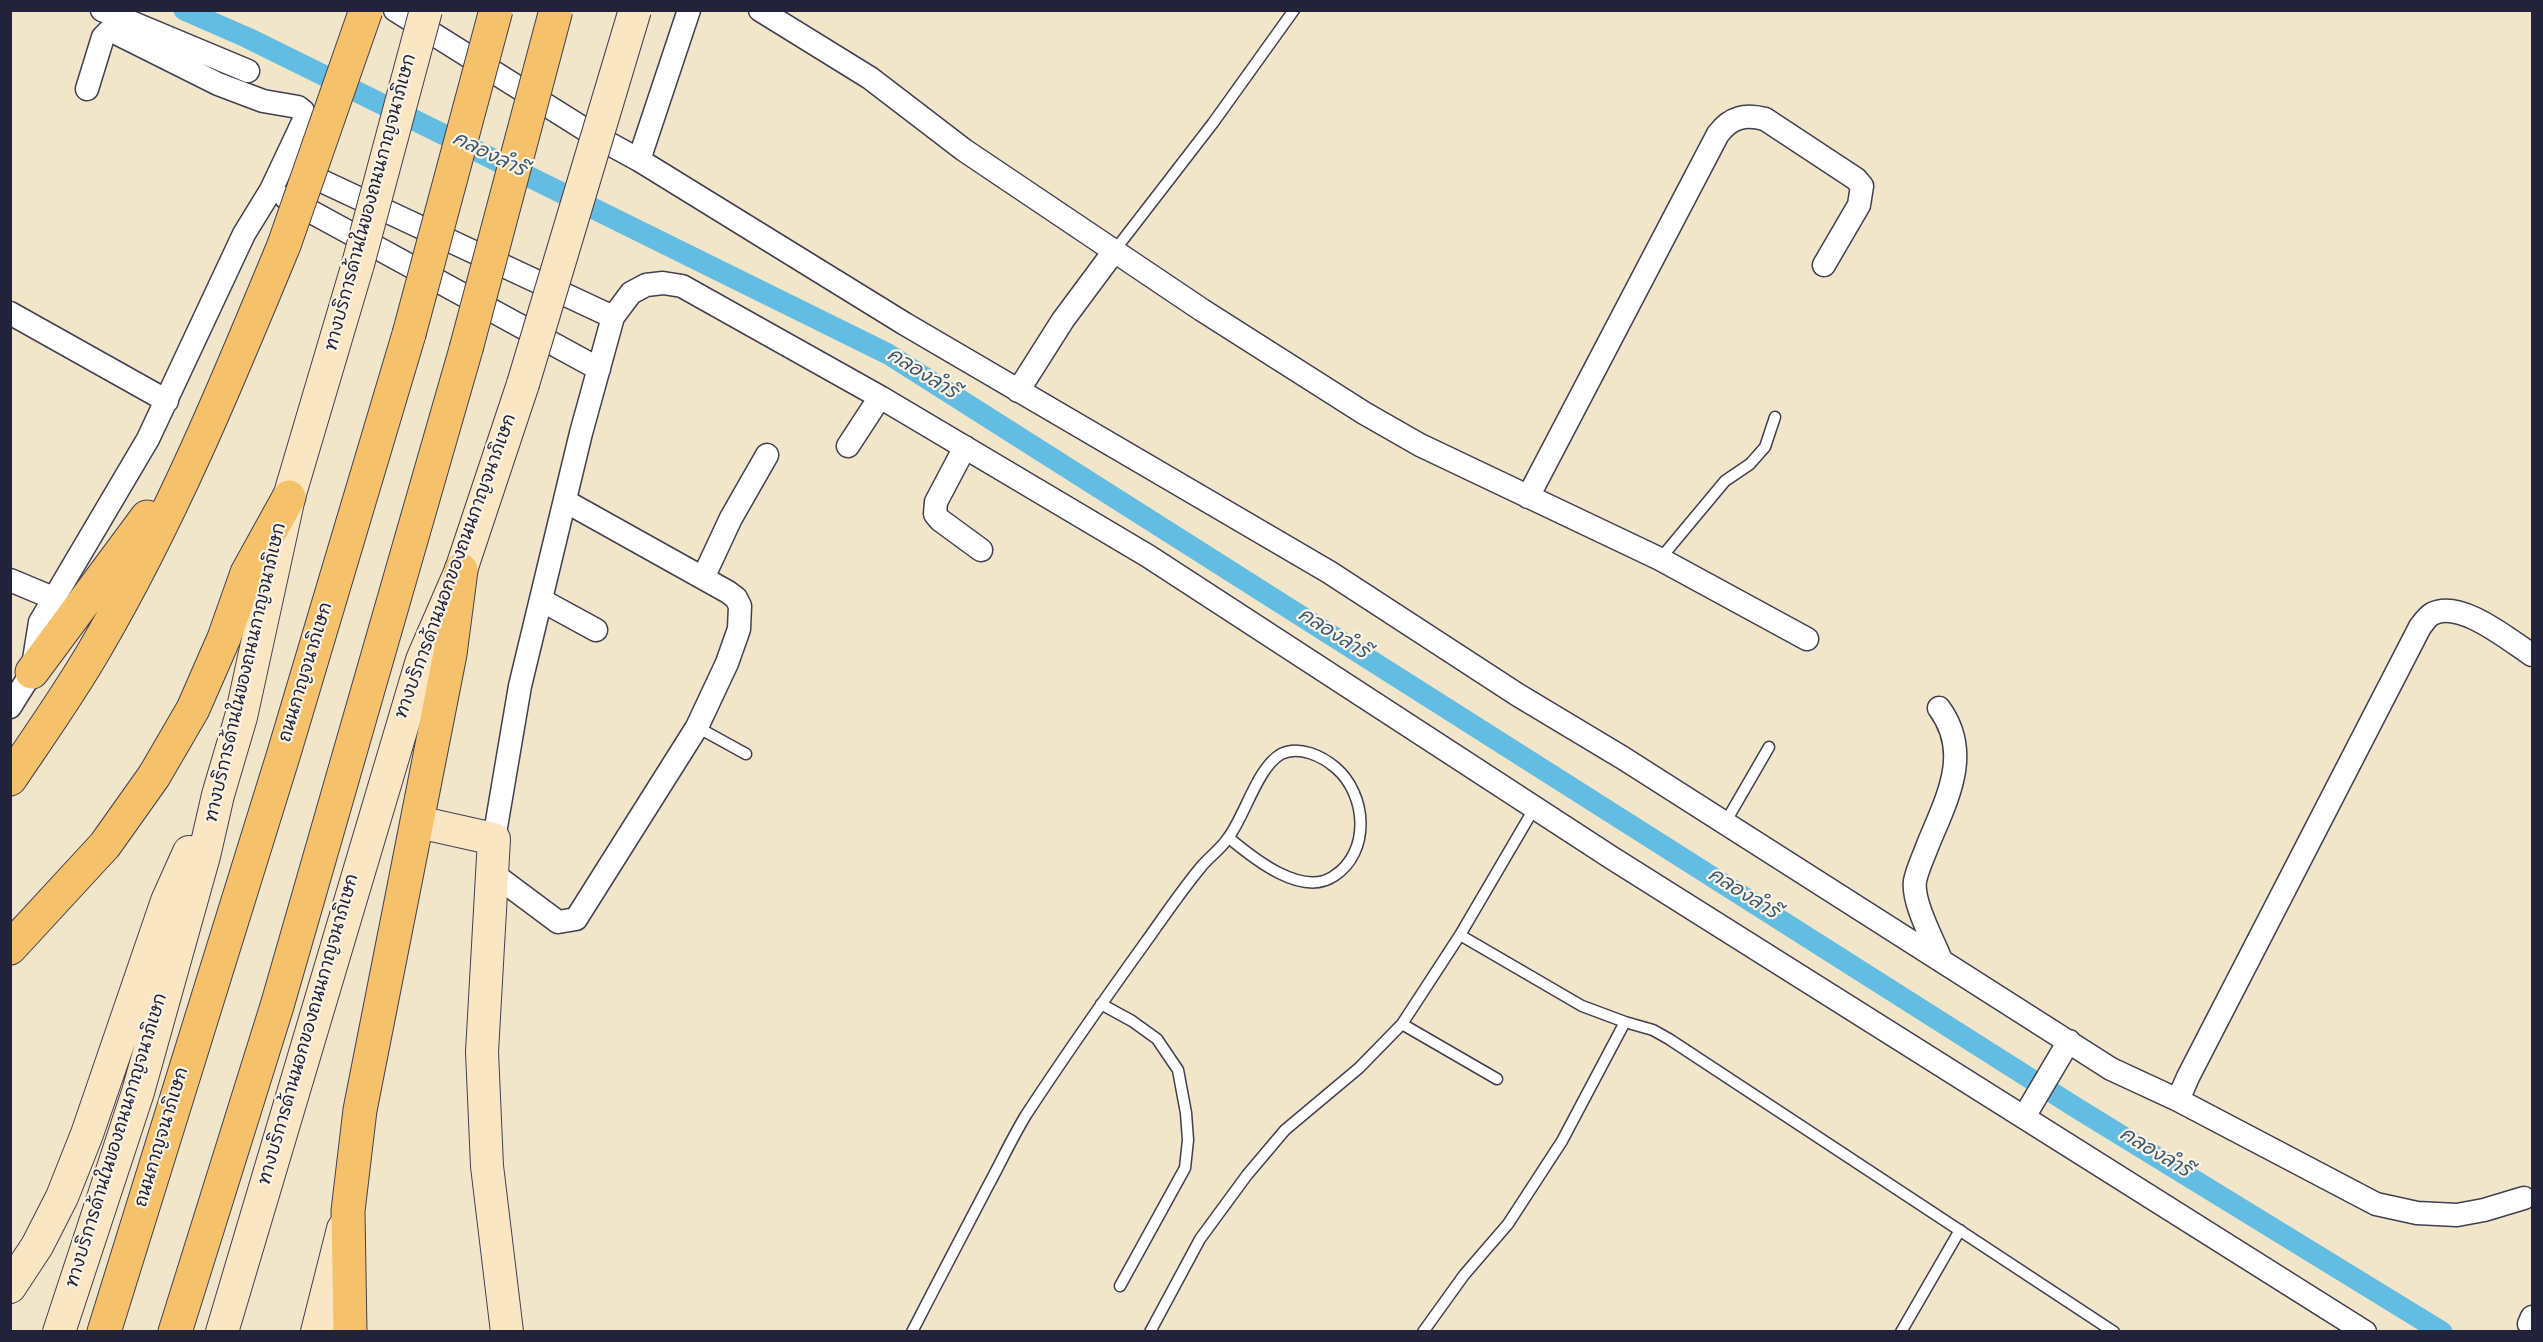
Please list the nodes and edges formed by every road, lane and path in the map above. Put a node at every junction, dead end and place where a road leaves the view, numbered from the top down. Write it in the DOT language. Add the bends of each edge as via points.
graph roads {
  1 [pos="102,10"];
  2 [pos="366,10"];
  3 [pos="395,10"];
  4 [pos="426,10"];
  5 [pos="496,10"];
  6 [pos="556,10"];
  7 [pos="635,10"];
  8 [pos="689,10"];
  9 [pos="760,10"];
  10 [pos="1294,10"];
  11 [pos="248,71"];
  12 [pos="87,89"];
  13 [pos="285,164"];
  14 [pos="647,164"];
  15 [pos="271,190"];
  16 [pos="1115,250"];
  17 [pos="1824,265"];
  18 [pos="10,313"];
  19 [pos="613,317"];
  20 [pos="599,369"];
  21 [pos="1018,391"];
  22 [pos="880,397"];
  23 [pos="167,401"];
  24 [pos="1775,417"];
  25 [pos="202,441"];
  26 [pos="848,446"];
  27 [pos="965,447"];
  28 [pos="767,455"];
  29 [pos="289,497"];
  30 [pos="1528,497"];
  31 [pos="565,501"];
  32 [pos="981,550"];
  33 [pos="1660,559"];
  34 [pos="461,570"];
  35 [pos="703,578"];
  36 [pos="10,580"];
  37 [pos="53,598"];
  38 [pos="541,600"];
  39 [pos="596,630"];
  40 [pos="1807,639"];
  41 [pos="2532,655"];
  42 [pos="32,672"];
  43 [pos="10,707"];
  44 [pos="1939,708"];
  45 [pos="697,727"];
  46 [pos="1769,747"];
  47 [pos="746,754"];
  48 [pos="10,779"];
  49 [pos="218,795"];
  50 [pos="1536,807"];
  51 [pos="418,822"];
  52 [pos="1725,823"];
  53 [pos="1229,838"];
  54 [pos="494,839"];
  55 [pos="491,872"];
  56 [pos="1460,935"];
  57 [pos="10,948"];
  58 [pos="1941,960"];
  59 [pos="1101,1004"];
  60 [pos="1625,1022"];
  61 [pos="1402,1024"];
  62 [pos="2064,1050"];
  63 [pos="1497,1079"];
  64 [pos="2178,1100"];
  65 [pos="2027,1112"];
  66 [pos="2524,1198"];
  67 [pos="348,1211"];
  68 [pos="1960,1230"];
  69 [pos="1120,1286"];
  70 [pos="10,1287"];
  71 [pos="59,1332"];
  72 [pos="104,1332"];
  73 [pos="175,1332"];
  74 [pos="222,1332"];
  75 [pos="317,1332"];
  76 [pos="350,1332"];
  77 [pos="507,1332"];
  78 [pos="912,1332"];
  79 [pos="1150,1332"];
  80 [pos="1423,1332"];
  81 [pos="1901,1332"];
  82 [pos="2114,1332"];
  83 [pos="2365,1332"];
  1 -- 11 [label="street"];
  2 -- 25 [label="main road, bridge" via="284,245"];
  3 -- 14 [label="street" via="597,137"];
  4 -- 29 [label="main road, ทางบริการด้านในของถนนกาญจนาภิเษก, bridge" via="358,264"];
  5 -- 72 [label="main road, ถนนกาญจนาภิเษก, bridge" via="409,334 298,709"];
  6 -- 73 [label="main road, bridge" via="466,349 277,1006"];
  7 -- 34 [label="main road, ทางบริการด้านนอกของถนนกาญจนาภิเษก, bridge" via="523,384"];
  8 -- 14 [label="street"];
  9 -- 16 [label="street" via="870,78 964,150"];
  10 -- 16 [label="lane"];
  12 -- 13 [label="street" via="103,37 114,32 218,84 303,111 304,120"];
  13 -- 15 [label="street"];
  13 -- 19 [label="street"];
  14 -- 21 [label="street"];
  15 -- 20 [label="street"];
  15 -- 23 [label="street" via="244,234"];
  16 -- 21 [label="street" via="1062,320"];
  16 -- 30 [label="street" via="1364,413"];
  17 -- 30 [label="street" via="1858,205 1862,186 1766,119 1751,116 1727,123"];
  18 -- 23 [label="street"];
  19 -- 20 [label="street"];
  19 -- 22 [label="street" via="631,293 646,285 682,286"];
  20 -- 31 [label="street"];
  21 -- 52 [label="street" via="1329,572"];
  22 -- 26 [label="street"];
  22 -- 27 [label="street"];
  23 -- 37 [label="street"];
  24 -- 33 [label="lane" via="1766,447 1725,481"];
  25 -- 42 [label="main road"];
  25 -- 48 [label="main road" via="94,651"];
  27 -- 32 [label="street" via="936,502 935,514"];
  27 -- 50 [label="street" via="1149,556"];
  28 -- 35 [label="street" via="730,518"];
  29 -- 49 [label="main road, ทางบริการด้านในของถนนกาญจนาภิเษก" via="241,717"];
  29 -- 57 [label="main road" via="247,573 193,709 154,776 105,845"];
  30 -- 33 [label="street"];
  31 -- 35 [label="street"];
  31 -- 38 [label="street"];
  33 -- 40 [label="street"];
  34 -- 51 [label="main road" via="450,654"];
  34 -- 74 [label="main road, ทางบริการด้านนอกของถนนกาญจนาภิเษก" via="422,660"];
  35 -- 45 [label="street" via="736,598 741,614 727,663"];
  36 -- 37 [label="street"];
  37 -- 42 [label="street" via="40,622"];
  38 -- 39 [label="street"];
  38 -- 54 [label="street" via="510,736"];
  41 -- 64 [label="street" via="2463,612 2431,614 2420,627"];
  42 -- 43 [label="street"];
  44 -- 58 [label="street" via="1949,722 1956,763 1951,789 1915,883 1922,914"];
  45 -- 47 [label="lane"];
  45 -- 55 [label="street" via="576,919 558,922"];
  46 -- 52 [label="lane"];
  49 -- 70 [label="main road" via="167,901 62,1197"];
  49 -- 71 [label="main road, ทางบริการด้านในของถนนกาญจนาภิเษก" via="138,1092"];
  50 -- 56 [label="lane"];
  50 -- 65 [label="street" via="1612,858"];
  51 -- 54 [label="main road"];
  51 -- 67 [label="main road" via="368,1060"];
  52 -- 58 [label="street"];
  53 -- 53 [label="lane" via="1256,860 1291,879 1317,882 1332,878 1346,867 1361,833 1355,795 1350,783 1328,761 1294,751 1281,754 1269,766"];
  53 -- 59 [label="lane" via="1201,867"];
  54 -- 55 [label="main road"];
  55 -- 77 [label="main road" via="482,1052 487,1166"];
  56 -- 60 [label="lane" via="1582,1005"];
  56 -- 61 [label="lane"];
  58 -- 62 [label="street"];
  59 -- 69 [label="lane" via="1157,1039 1178,1070 1188,1140 1185,1168"];
  59 -- 78 [label="lane" via="1024,1118"];
  60 -- 68 [label="lane" via="1670,1039"];
  60 -- 80 [label="lane" via="1562,1141 1526,1197"];
  61 -- 63 [label="lane"];
  61 -- 79 [label="lane" via="1359,1068 1285,1130 1247,1175 1200,1239"];
  62 -- 64 [label="street"];
  62 -- 65 [label="street"];
  64 -- 66 [label="street" via="2376,1204 2417,1214 2457,1215"];
  65 -- 83 [label="street"];
  67 -- 75 [label="main road"];
  67 -- 76 [label="main road"];
  68 -- 81 [label="lane"];
  68 -- 82 [label="lane"];
}
